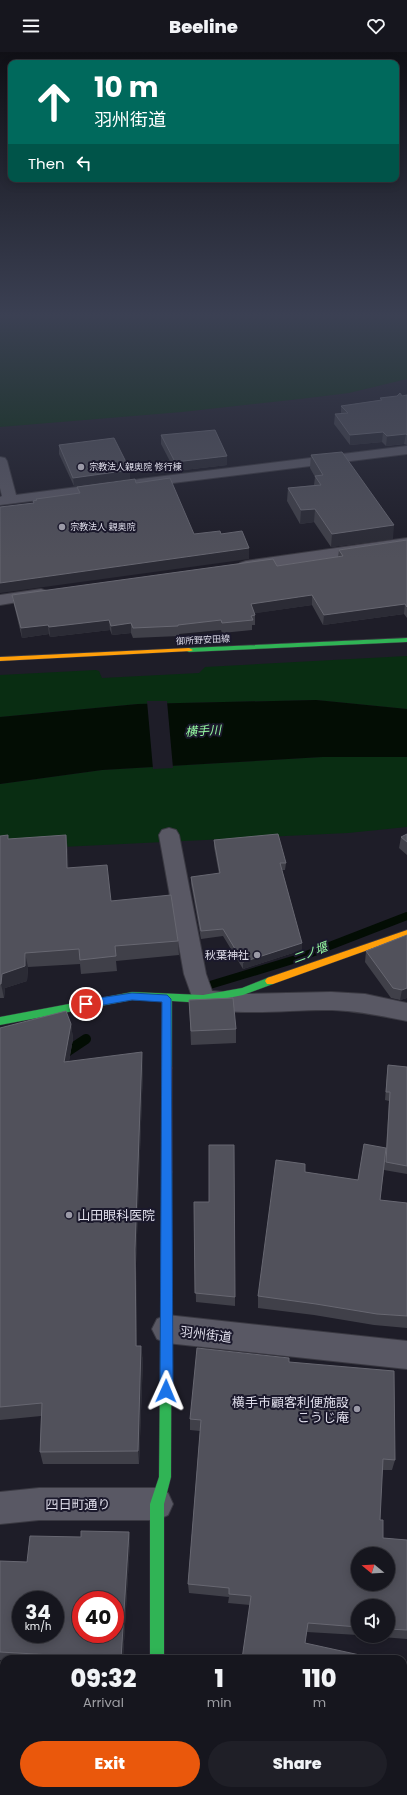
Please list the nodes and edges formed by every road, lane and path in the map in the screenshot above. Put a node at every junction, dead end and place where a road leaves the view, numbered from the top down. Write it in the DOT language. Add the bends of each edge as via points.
graph roads {
  1 [pos="402,454"];
  2 [pos="0,461"];
  3 [pos="5,500"];
  4 [pos="407,543"];
  5 [pos="228,568"];
  6 [pos="55,592"];
  7 [pos="0,600"];
  8 [pos="407,640"];
  9 [pos="0,659"];
  10 [pos="169,835"];
  11 [pos="407,933"];
  12 [pos="167,999"];
  13 [pos="203,999"];
  14 [pos="407,1012"];
  15 [pos="0,1022"];
  16 [pos="167,1329"];
  17 [pos="407,1355"];
  18 [pos="157,1504"];
  19 [pos="0,1508"];
  20 [pos="157,1655"];
  1 -- 3 [label="street"];
  2 -- 3 [label="street"];
  4 -- 5 [label="street"];
  6 -- 7 [label="street"];
  8 -- 9 [label="street, 御所野安田線"];
  10 -- 13 [label="street" via="193,968"];
  11 -- 13 [label="street" via="243,991"];
  12 -- 13 [label="street"];
  12 -- 15 [label="street" via="132,996 115,998"];
  12 -- 16 [label="street, 羽州街道"];
  13 -- 14 [label="street" via="248,1003 331,1001"];
  16 -- 17 [label="street, 羽州街道"];
  16 -- 18 [label="street" via="165,1477"];
  18 -- 19 [label="street, 四日町通り" via="39,1504"];
  18 -- 20 [label="street"];
}
